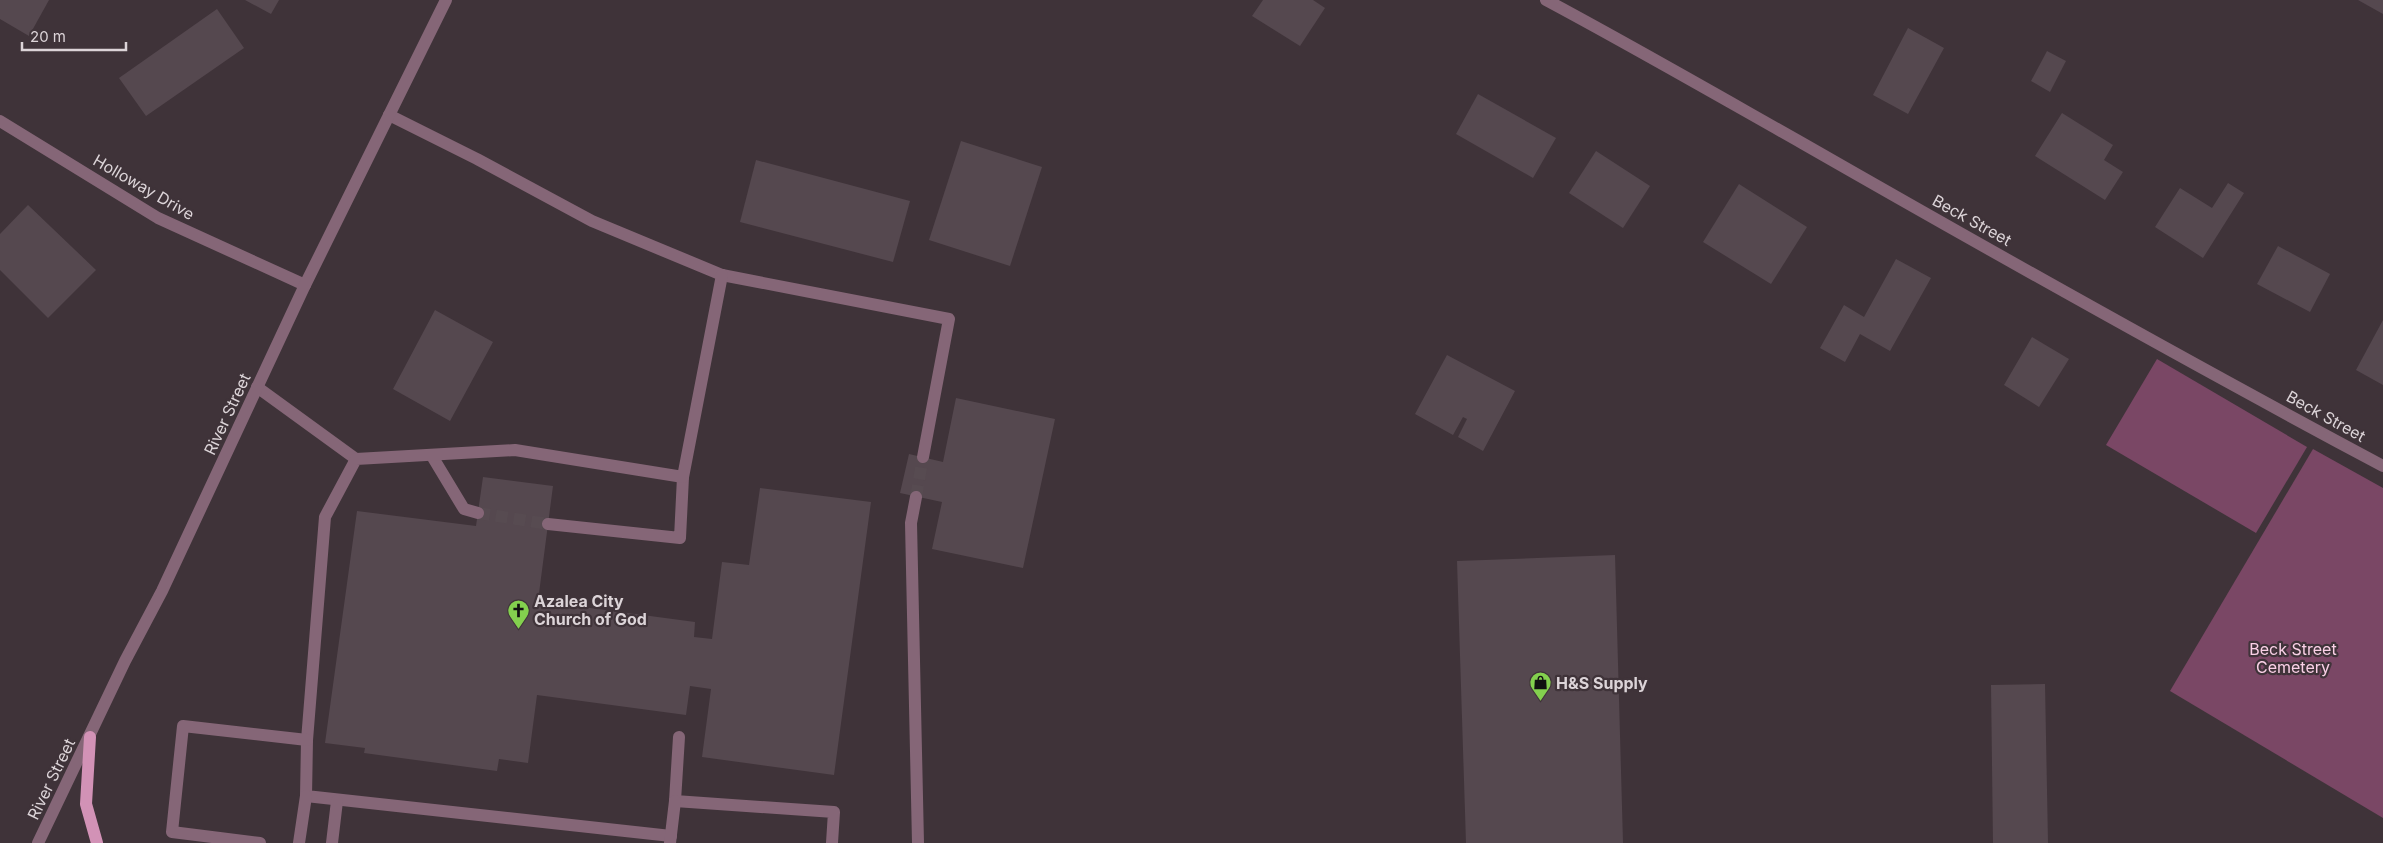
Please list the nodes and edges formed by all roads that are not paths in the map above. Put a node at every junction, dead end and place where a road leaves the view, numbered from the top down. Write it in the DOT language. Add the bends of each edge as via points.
graph roads {
  1 [pos="446,0"];
  2 [pos="1546,0"];
  3 [pos="389,115"];
  4 [pos="0,120"];
  5 [pos="722,275"];
  6 [pos="305,285"];
  7 [pos="257,387"];
  8 [pos="432,456"];
  9 [pos="923,457"];
  10 [pos="356,459"];
  11 [pos="2383,466"];
  12 [pos="683,477"];
  13 [pos="916,497"];
  14 [pos="478,513"];
  15 [pos="548,524"];
  16 [pos="90,737"];
  17 [pos="679,737"];
  18 [pos="307,740"];
  19 [pos="306,796"];
  20 [pos="337,801"];
  21 [pos="675,801"];
  22 [pos="670,840"];
  23 [pos="38,843"];
  24 [pos="97,843"];
  25 [pos="260,843"];
  26 [pos="299,843"];
  27 [pos="332,843"];
  28 [pos="832,843"];
  29 [pos="918,843"];
  1 -- 3 [label="street, River Street"];
  2 -- 11 [label="street, Beck Street" via="1654,57 2057,286"];
  3 -- 5 [label="street" via="592,221"];
  3 -- 6 [label="street, River Street"];
  4 -- 6 [label="street, Holloway Drive" via="158,218"];
  5 -- 9 [label="street" via="949,319"];
  5 -- 12 [label="street"];
  6 -- 7 [label="street, River Street"];
  7 -- 10 [label="street"];
  7 -- 16 [label="street, River Street"];
  8 -- 10 [label="street"];
  8 -- 12 [label="street" via="515,450"];
  8 -- 14 [label="street" via="464,509"];
  10 -- 18 [label="street" via="325,517"];
  12 -- 15 [label="street" via="680,538"];
  13 -- 29 [label="street" via="911,523"];
  16 -- 23 [label="street, River Street"];
  16 -- 24 [label="main road" via="86,804"];
  17 -- 21 [label="street"];
  18 -- 19 [label="street"];
  18 -- 25 [label="street" via="183,726 172,832"];
  19 -- 20 [label="street"];
  19 -- 26 [label="street"];
  20 -- 22 [label="street"];
  20 -- 27 [label="street"];
  21 -- 22 [label="street"];
  21 -- 28 [label="street" via="834,812"];
}
